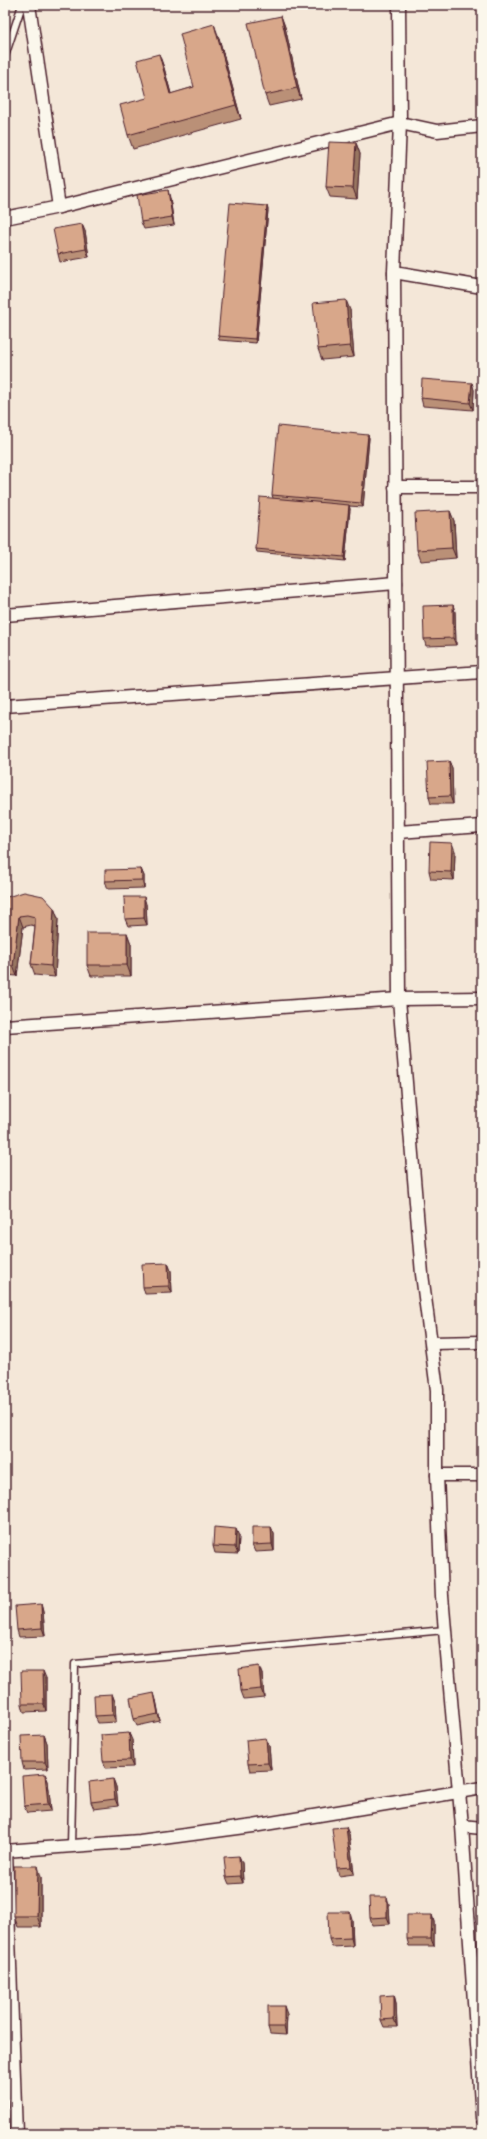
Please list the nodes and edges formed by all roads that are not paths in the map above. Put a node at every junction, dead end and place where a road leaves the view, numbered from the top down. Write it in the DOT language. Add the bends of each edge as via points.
graph roads {
  1 [pos="22,5"];
  2 [pos="29,5"];
  3 [pos="399,5"];
  4 [pos="5,56"];
  5 [pos="400,122"];
  6 [pos="482,126"];
  7 [pos="59,207"];
  8 [pos="5,218"];
  9 [pos="394,272"];
  10 [pos="482,287"];
  11 [pos="395,487"];
  12 [pos="482,487"];
  13 [pos="396,584"];
  14 [pos="5,615"];
  15 [pos="482,672"];
  16 [pos="397,677"];
  17 [pos="5,706"];
  18 [pos="482,826"];
  19 [pos="398,832"];
  20 [pos="482,998"];
  21 [pos="399,1000"];
  22 [pos="5,1026"];
  23 [pos="482,1342"];
  24 [pos="432,1343"];
  25 [pos="437,1475"];
  26 [pos="482,1475"];
  27 [pos="445,1630"];
  28 [pos="482,1788"];
  29 [pos="458,1792"];
  30 [pos="462,1826"];
  31 [pos="482,1828"];
  32 [pos="72,1846"];
  33 [pos="5,1851"];
  34 [pos="482,2118"];
  35 [pos="16,2134"];
  1 -- 4 [label="lane"];
  2 -- 7 [label="street"];
  3 -- 5 [label="street"];
  5 -- 6 [label="street" via="437,131"];
  5 -- 7 [label="street"];
  5 -- 9 [label="street"];
  7 -- 8 [label="street"];
  9 -- 10 [label="street"];
  9 -- 11 [label="street"];
  11 -- 12 [label="street"];
  11 -- 13 [label="street"];
  13 -- 14 [label="street"];
  13 -- 16 [label="street"];
  15 -- 16 [label="street"];
  16 -- 17 [label="street"];
  16 -- 19 [label="street"];
  18 -- 19 [label="street"];
  19 -- 21 [label="street"];
  20 -- 21 [label="street"];
  21 -- 22 [label="street"];
  21 -- 24 [label="street" via="422,1274"];
  23 -- 24 [label="street"];
  24 -- 25 [label="street" via="437,1390"];
  25 -- 26 [label="street"];
  25 -- 27 [label="street"];
  27 -- 29 [label="street"];
  27 -- 32 [label="lane" via="75,1664"];
  28 -- 29 [label="street"];
  29 -- 30 [label="street"];
  29 -- 32 [label="street" via="253,1826 140,1841"];
  30 -- 31 [label="street"];
  30 -- 34 [label="street"];
  32 -- 33 [label="street"];
  33 -- 35 [label="street"];
}
